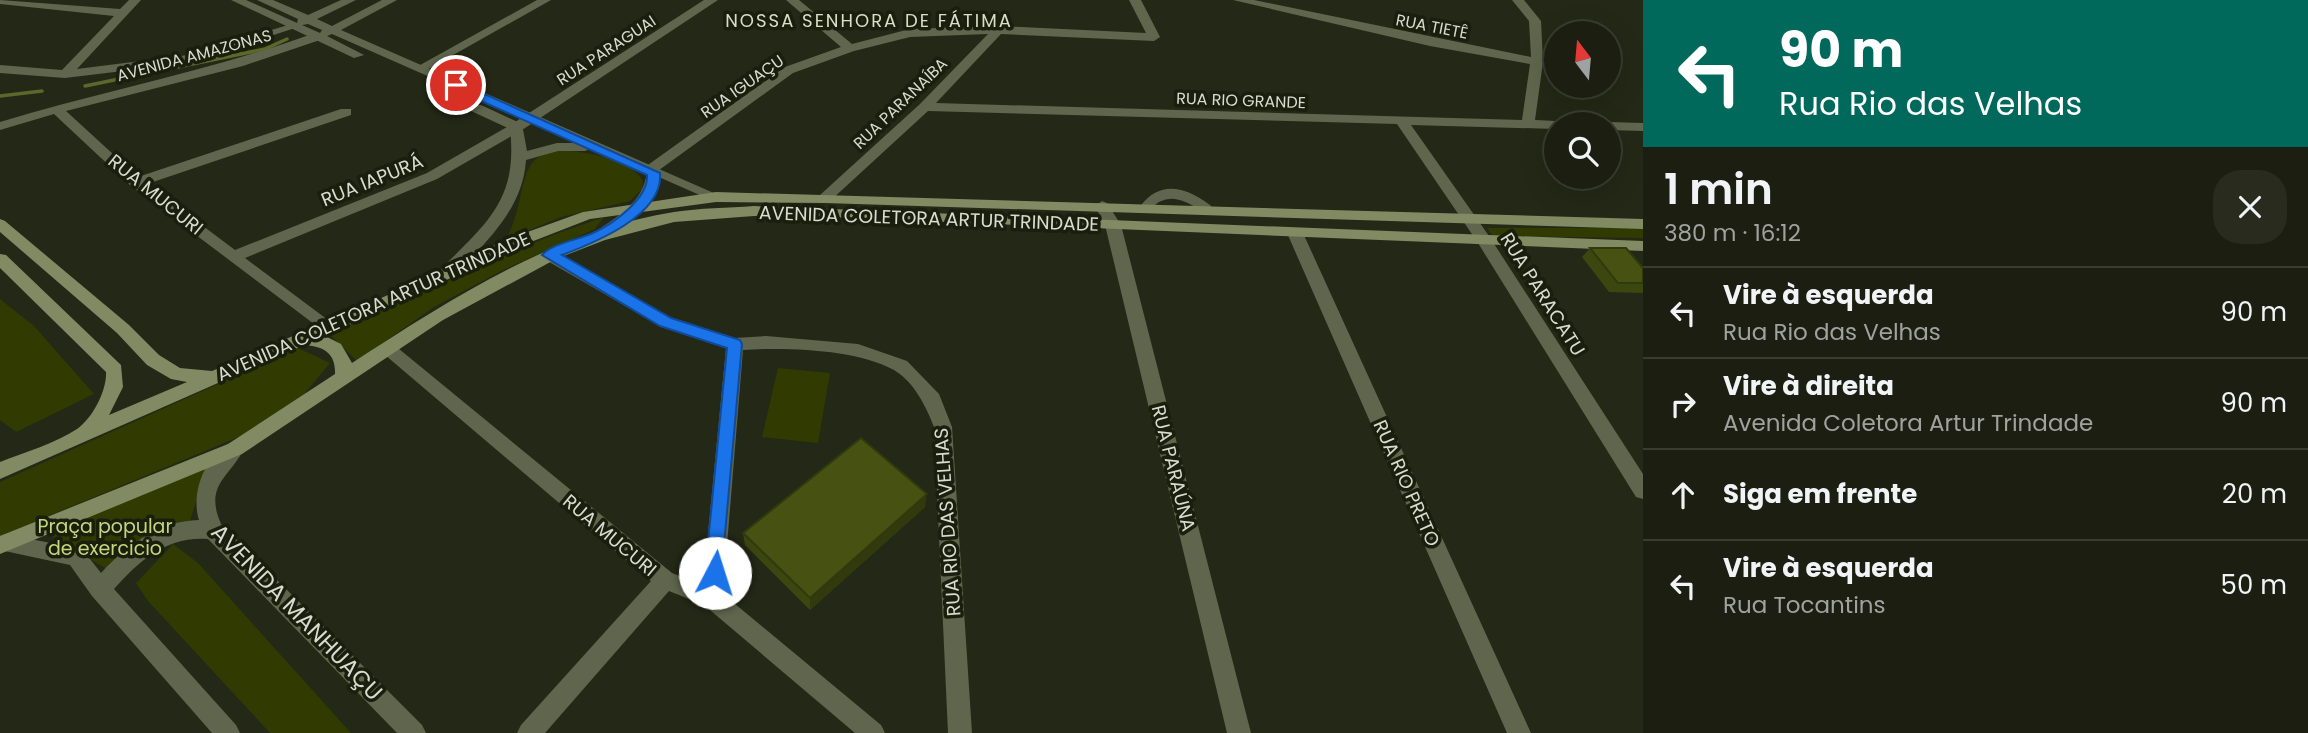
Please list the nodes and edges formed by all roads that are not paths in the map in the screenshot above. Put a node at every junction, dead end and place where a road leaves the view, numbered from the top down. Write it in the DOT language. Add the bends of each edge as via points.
graph roads {
  1 [pos="135,0"];
  2 [pos="237,0"];
  3 [pos="262,0"];
  4 [pos="350,0"];
  5 [pos="391,0"];
  6 [pos="545,0"];
  7 [pos="712,0"];
  8 [pos="792,0"];
  9 [pos="1135,0"];
  10 [pos="1239,0"];
  11 [pos="1301,0"];
  12 [pos="1518,0"];
  13 [pos="0,1"];
  14 [pos="121,13"];
  15 [pos="1290,13"];
  16 [pos="309,19"];
  17 [pos="292,27"];
  18 [pos="331,30"];
  19 [pos="998,30"];
  20 [pos="316,37"];
  21 [pos="850,48"];
  22 [pos="1537,62"];
  23 [pos="0,69"];
  24 [pos="419,69"];
  25 [pos="65,74"];
  26 [pos="925,107"];
  27 [pos="55,108"];
  28 [pos="346,112"];
  29 [pos="523,123"];
  30 [pos="1403,123"];
  31 [pos="1528,124"];
  32 [pos="1544,125"];
  33 [pos="0,126"];
  34 [pos="1621,126"];
  35 [pos="1643,127"];
  36 [pos="599,149"];
  37 [pos="521,157"];
  38 [pos="652,172"];
  39 [pos="136,183"];
  40 [pos="716,197"];
  41 [pos="825,198"];
  42 [pos="640,206"];
  43 [pos="1102,206"];
  44 [pos="1470,220"];
  45 [pos="0,224"];
  46 [pos="1643,224"];
  47 [pos="1113,225"];
  48 [pos="1295,233"];
  49 [pos="600,236"];
  50 [pos="1485,240"];
  51 [pos="1643,246"];
  52 [pos="550,255"];
  53 [pos="235,256"];
  54 [pos="0,259"];
  55 [pos="448,272"];
  56 [pos="326,327"];
  57 [pos="301,339"];
  58 [pos="735,344"];
  59 [pos="387,349"];
  60 [pos="213,377"];
  61 [pos="344,379"];
  62 [pos="84,434"];
  63 [pos="235,449"];
  64 [pos="0,471"];
  65 [pos="1643,491"];
  66 [pos="214,530"];
  67 [pos="2,544"];
  68 [pos="664,580"];
  69 [pos="100,589"];
  70 [pos="712,598"];
  71 [pos="228,733"];
  72 [pos="414,733"];
  73 [pos="529,733"];
  74 [pos="873,733"];
  75 [pos="960,733"];
  76 [pos="1239,733"];
  77 [pos="1519,733"];
  1 -- 14 [label="street"];
  2 -- 17 [label="street"];
  3 -- 16 [label="street"];
  4 -- 16 [label="street, AVENIDA AMAZONAS"];
  5 -- 18 [label="street, AVENIDA AMAZONAS"];
  6 -- 24 [label="street"];
  7 -- 29 [label="street, RUA PARAGUAI"];
  8 -- 21 [label="street"];
  9 -- 19 [label="street, RUA IGUAÇU" via="1154,37"];
  10 -- 15 [label="street, RUA TIETÊ"];
  11 -- 15 [label="street"];
  12 -- 22 [label="street" via="1535,21"];
  13 -- 14 [label="street"];
  14 -- 25 [label="street"];
  15 -- 22 [label="street, RUA TIETÊ"];
  16 -- 17 [label="street, AVENIDA AMAZONAS"];
  16 -- 18 [label="street"];
  17 -- 20 [label="street"];
  17 -- 25 [label="street, AVENIDA AMAZONAS" via="189,59"];
  18 -- 20 [label="street, AVENIDA AMAZONAS"];
  18 -- 24 [label="street"];
  19 -- 21 [label="street, RUA IGUAÇU" via="910,33"];
  19 -- 26 [label="street, RUA PARANAÍBA"];
  20 -- 27 [label="street, AVENIDA AMAZONAS" via="266,57"];
  20 -- 29 [label="street"];
  21 -- 38 [label="street, RUA IGUAÇU" via="789,70"];
  22 -- 31 [label="street"];
  23 -- 25 [label="street, AVENIDA AMAZONAS"];
  24 -- 29 [label="street"];
  26 -- 30 [label="street, RUA RIO GRANDE"];
  26 -- 41 [label="street, RUA PARANAÍBA"];
  27 -- 33 [label="street, AVENIDA AMAZONAS"];
  27 -- 39 [label="street, RUA MUCURI"];
  28 -- 39 [label="street"];
  29 -- 36 [label="street"];
  29 -- 37 [label="street"];
  29 -- 53 [label="street, RUA IAPURÁ" via="432,176"];
  30 -- 31 [label="street, RUA RIO GRANDE"];
  30 -- 44 [label="street, RUA PARACATU"];
  31 -- 32 [label="street, RUA RIO GRANDE"];
  34 -- 35 [label="street"];
  36 -- 37 [label="street" via="557,146"];
  36 -- 38 [label="street"];
  37 -- 55 [label="street" via="505,212"];
  38 -- 40 [label="street"];
  38 -- 42 [label="street" via="654,183"];
  39 -- 53 [label="street, RUA MUCURI"];
  40 -- 41 [label="main road, AVENIDA COLETORA ARTUR TRINDADE"];
  40 -- 42 [label="main road, AVENIDA COLETORA ARTUR TRINDADE"];
  41 -- 43 [label="main road, AVENIDA COLETORA ARTUR TRINDADE"];
  42 -- 49 [label="street"];
  42 -- 55 [label="main road, AVENIDA COLETORA ARTUR TRINDADE" via="588,215"];
  43 -- 44 [label="main road, AVENIDA COLETORA ARTUR TRINDADE"];
  43 -- 47 [label="street, RUA PARAÚNA"];
  44 -- 46 [label="main road, AVENIDA COLETORA ARTUR TRINDADE"];
  44 -- 50 [label="street, RUA PARACATU"];
  45 -- 60 [label="main road" via="153,360 177,374"];
  47 -- 48 [label="main road, AVENIDA COLETORA ARTUR TRINDADE"];
  47 -- 49 [label="main road, AVENIDA COLETORA ARTUR TRINDADE" via="754,211 674,217"];
  47 -- 76 [label="street, RUA PARAÚNA"];
  48 -- 50 [label="main road, AVENIDA COLETORA ARTUR TRINDADE"];
  48 -- 77 [label="street, RUA RIO PRETO"];
  49 -- 52 [label="main road, AVENIDA COLETORA ARTUR TRINDADE"];
  50 -- 51 [label="main road, AVENIDA COLETORA ARTUR TRINDADE"];
  50 -- 65 [label="street, RUA PARACATU"];
  52 -- 58 [label="street, RUA RIO DAS VELHAS" via="666,322"];
  52 -- 59 [label="main road, AVENIDA COLETORA ARTUR TRINDADE" via="437,316"];
  53 -- 56 [label="street, RUA MUCURI"];
  54 -- 62 [label="main road" via="115,370 112,395"];
  55 -- 56 [label="main road, AVENIDA COLETORA ARTUR TRINDADE"];
  56 -- 57 [label="main road, AVENIDA COLETORA ARTUR TRINDADE"];
  57 -- 60 [label="main road, AVENIDA COLETORA ARTUR TRINDADE"];
  57 -- 61 [label="main road" via="327,341 339,351"];
  58 -- 70 [label="street"];
  58 -- 75 [label="street, RUA RIO DAS VELHAS" via="766,342 858,350 901,366 933,400 943,427"];
  59 -- 61 [label="main road, AVENIDA COLETORA ARTUR TRINDADE"];
  59 -- 68 [label="street, RUA MUCURI"];
  60 -- 62 [label="main road, AVENIDA COLETORA ARTUR TRINDADE"];
  61 -- 63 [label="main road, AVENIDA COLETORA ARTUR TRINDADE"];
  62 -- 64 [label="main road, AVENIDA COLETORA ARTUR TRINDADE"];
  63 -- 66 [label="street, AVENIDA MANHUAÇU" via="205,487 204,503"];
  63 -- 67 [label="main road, AVENIDA COLETORA ARTUR TRINDADE"];
  66 -- 69 [label="street" via="197,527 167,533 126,560"];
  66 -- 72 [label="street, AVENIDA MANHUAÇU"];
  67 -- 69 [label="street" via="76,557"];
  68 -- 70 [label="street, RUA MUCURI"];
  68 -- 73 [label="street"];
  69 -- 71 [label="street"];
  70 -- 74 [label="street, RUA MUCURI"];
}
